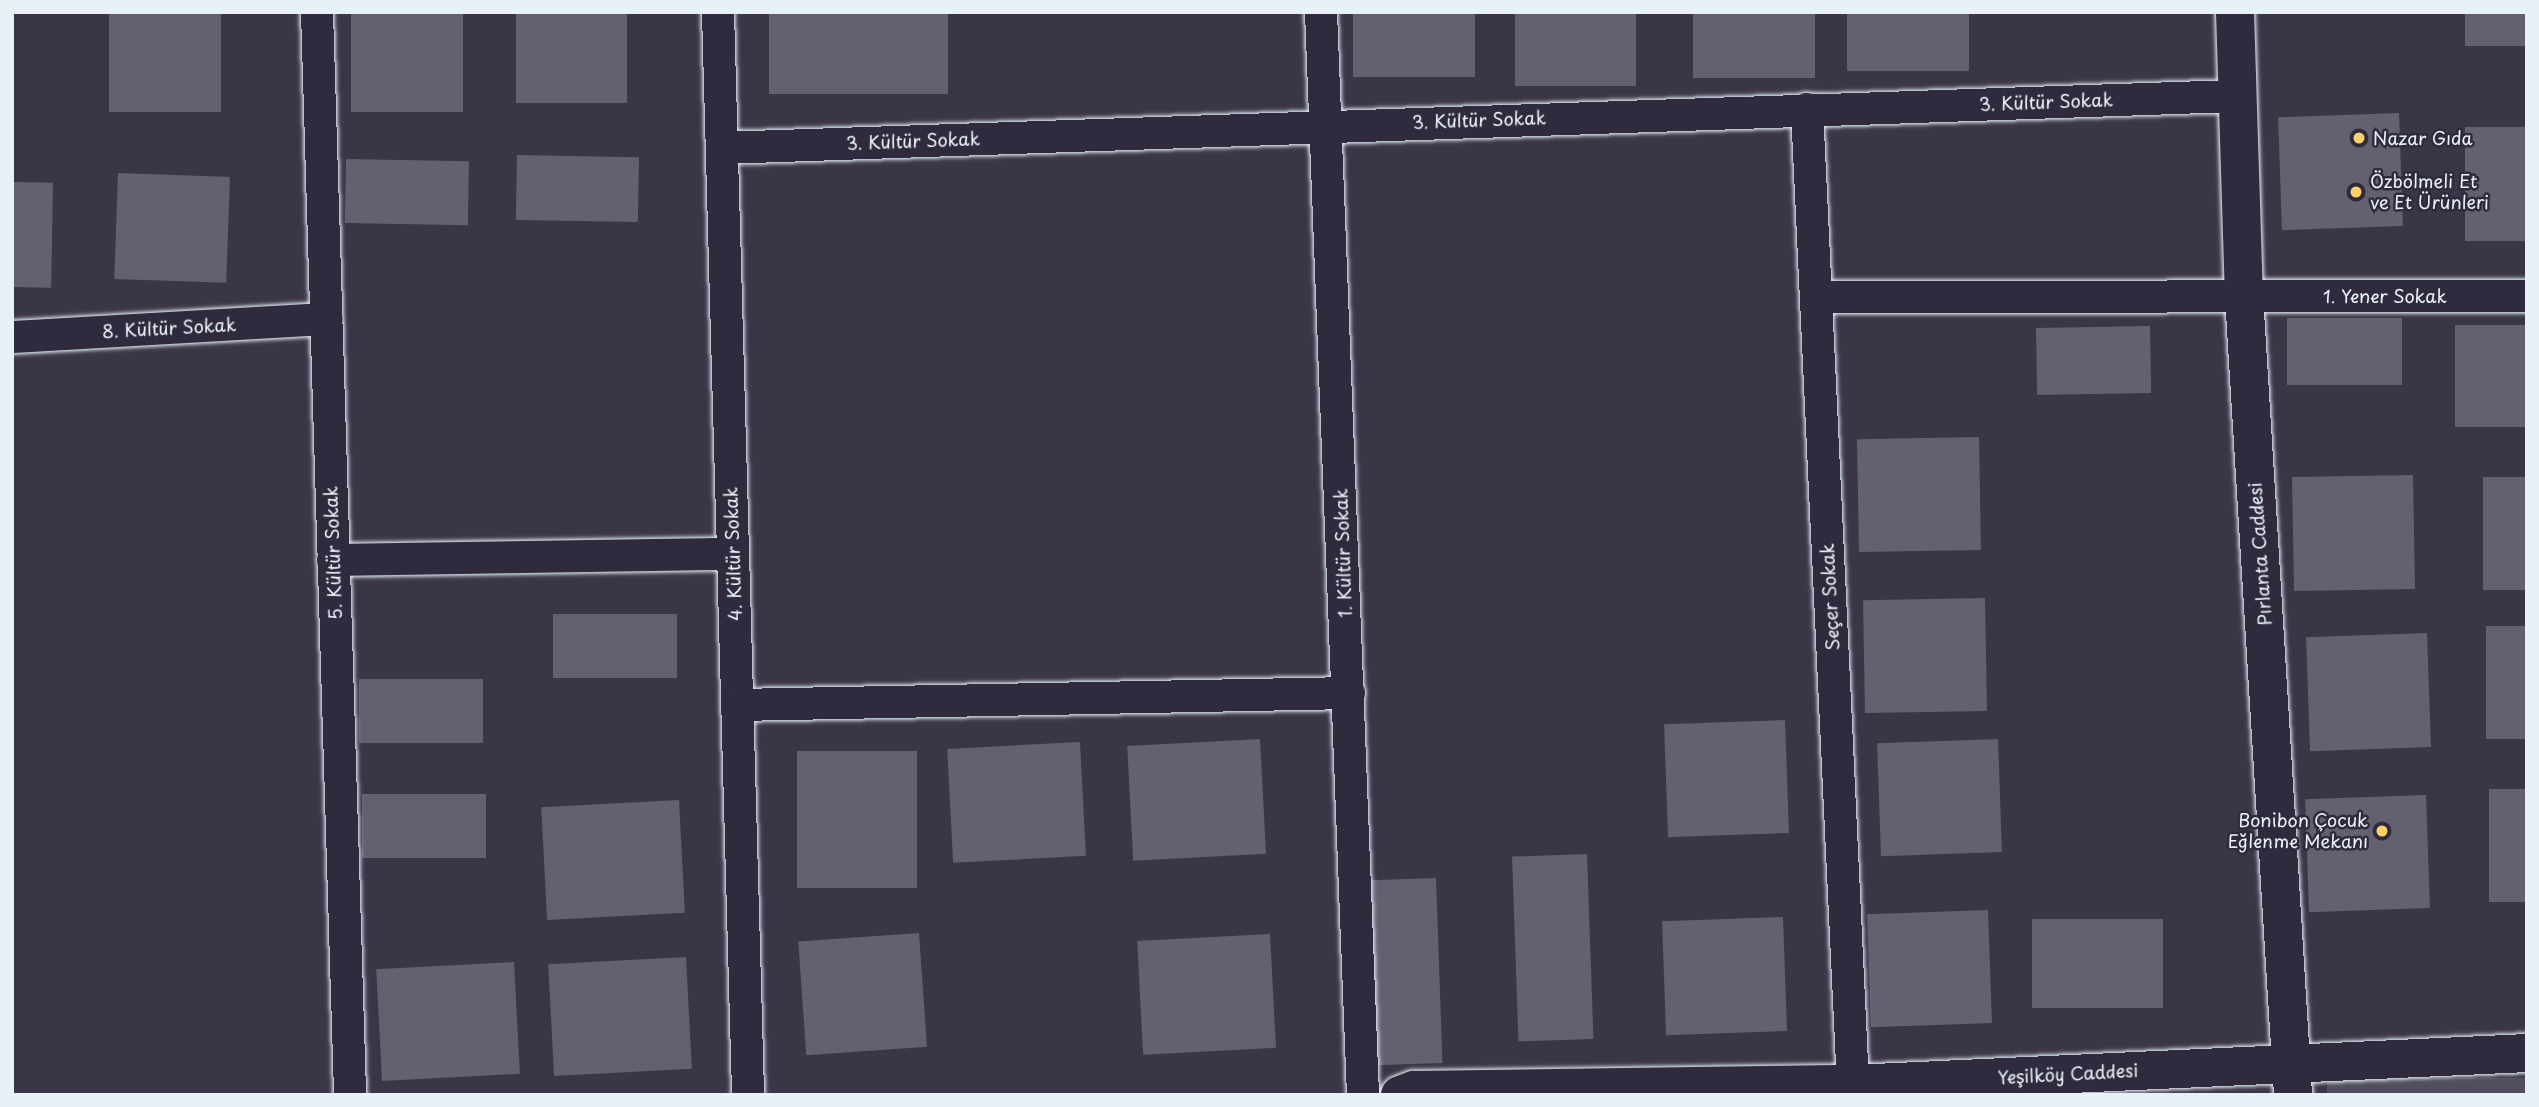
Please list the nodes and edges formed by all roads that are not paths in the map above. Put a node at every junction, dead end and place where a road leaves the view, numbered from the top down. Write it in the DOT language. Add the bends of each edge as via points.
graph roads {
  1 [pos="317,12"];
  2 [pos="718,12"];
  3 [pos="1321,12"];
  4 [pos="2235,12"];
  5 [pos="2237,96"];
  6 [pos="1807,109"];
  7 [pos="1325,125"];
  8 [pos="722,148"];
  9 [pos="2244,296"];
  10 [pos="2527,296"];
  11 [pos="1816,297"];
  12 [pos="326,319"];
  13 [pos="12,337"];
  14 [pos="733,554"];
  15 [pos="334,560"];
  16 [pos="1349,693"];
  17 [pos="737,705"];
  18 [pos="2527,1053"];
  19 [pos="2293,1079"];
  20 [pos="1853,1084"];
  21 [pos="349,1095"];
  22 [pos="748,1095"];
  23 [pos="1363,1095"];
  24 [pos="1400,1095"];
  1 -- 12 [label="street, 5. Kültür Sokak"];
  2 -- 8 [label="street, 4. Kültür Sokak"];
  3 -- 7 [label="street, 1. Kültür Sokak"];
  4 -- 5 [label="street, Pırlanta Caddesi"];
  5 -- 6 [label="street, 3. Kültür Sokak"];
  5 -- 9 [label="street, Pırlanta Caddesi"];
  6 -- 7 [label="street, 3. Kültür Sokak"];
  6 -- 11 [label="street, Seçer Sokak"];
  7 -- 8 [label="street, 3. Kültür Sokak"];
  7 -- 16 [label="street, 1. Kültür Sokak"];
  8 -- 14 [label="street, 4. Kültür Sokak"];
  9 -- 10 [label="street, 1. Yener Sokak"];
  9 -- 11 [label="street, 1. Yener Sokak"];
  9 -- 19 [label="street, Pırlanta Caddesi"];
  11 -- 20 [label="street, Seçer Sokak"];
  12 -- 13 [label="street, 8. Kültür Sokak"];
  12 -- 15 [label="street, 5. Kültür Sokak"];
  14 -- 15 [label="street"];
  14 -- 17 [label="street, 4. Kültür Sokak"];
  15 -- 21 [label="street, 5. Kültür Sokak"];
  16 -- 17 [label="street"];
  16 -- 23 [label="street, 1. Kültür Sokak"];
  17 -- 22 [label="street, 4. Kültür Sokak"];
  18 -- 19 [label="street, Yeşilköy Caddesi"];
  19 -- 20 [label="street, Yeşilköy Caddesi"];
  20 -- 24 [label="street, Yeşilköy Caddesi" via="1414,1090"];
}
